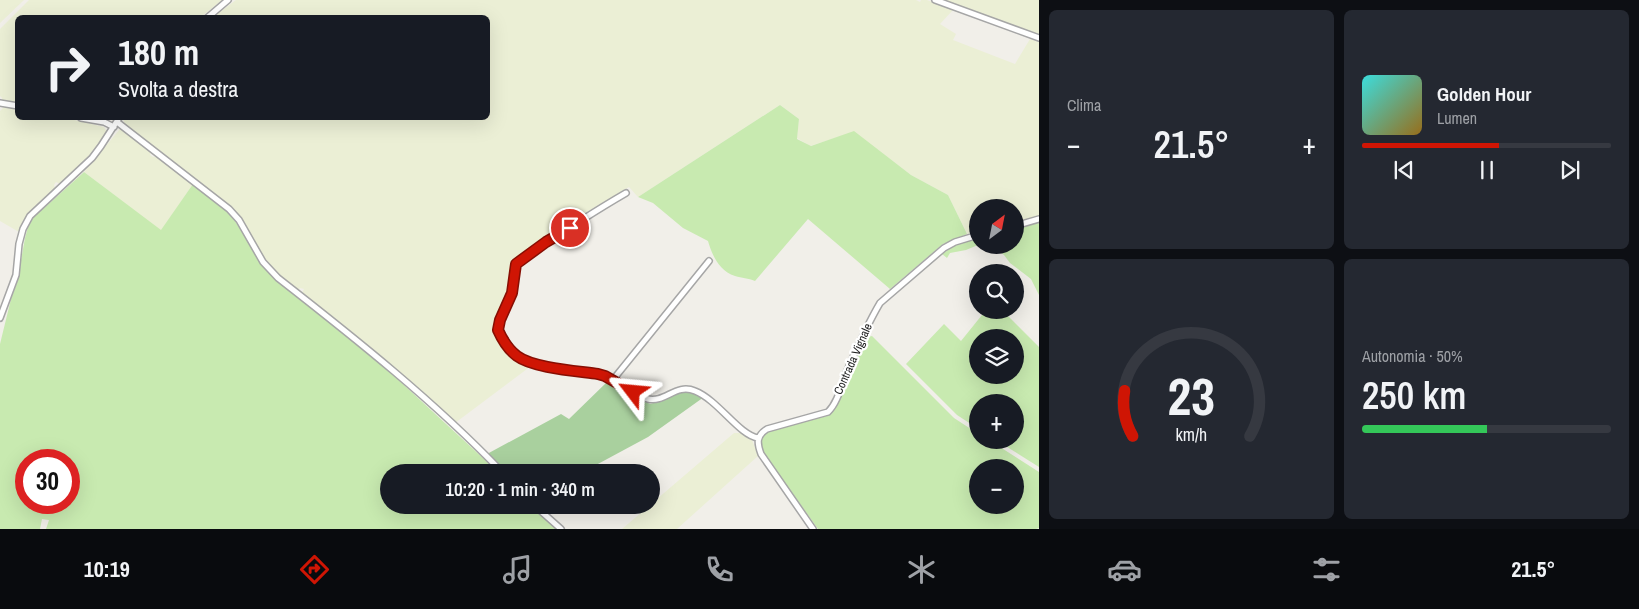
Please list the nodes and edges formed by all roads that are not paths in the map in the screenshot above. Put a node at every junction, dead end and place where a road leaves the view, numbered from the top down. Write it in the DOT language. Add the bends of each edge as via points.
graph roads {
  1 [pos="228,0"];
  2 [pos="935,0"];
  3 [pos="210,15"];
  4 [pos="1039,38"];
  5 [pos="0,103"];
  6 [pos="15,106"];
  7 [pos="92,120"];
  8 [pos="116,122"];
  9 [pos="626,193"];
  10 [pos="1039,219"];
  11 [pos="1024,223"];
  12 [pos="969,238"];
  13 [pos="710,261"];
  14 [pos="0,318"];
  15 [pos="615,382"];
  16 [pos="758,438"];
  17 [pos="494,464"];
  18 [pos="544,514"];
  19 [pos="561,529"];
  20 [pos="813,529"];
  1 -- 3 [label="street"];
  2 -- 4 [label="street"];
  5 -- 6 [label="street"];
  7 -- 8 [label="street"];
  8 -- 14 [label="street" via="92,158 30,216 19,244 16,275"];
  8 -- 17 [label="street" via="229,209 263,262 278,278 382,362"];
  9 -- 15 [label="street" via="516,264 512,293 498,326 501,335 520,358 531,363 598,374"];
  10 -- 11 [label="street"];
  12 -- 16 [label="street, Contrada Vignale" via="944,248 880,303 828,412 767,429"];
  13 -- 15 [label="street" via="616,376"];
  15 -- 16 [label="street" via="647,399 663,397 682,388 696,391 713,402 749,436"];
  16 -- 20 [label="street" via="761,454"];
  18 -- 19 [label="street"];
}
